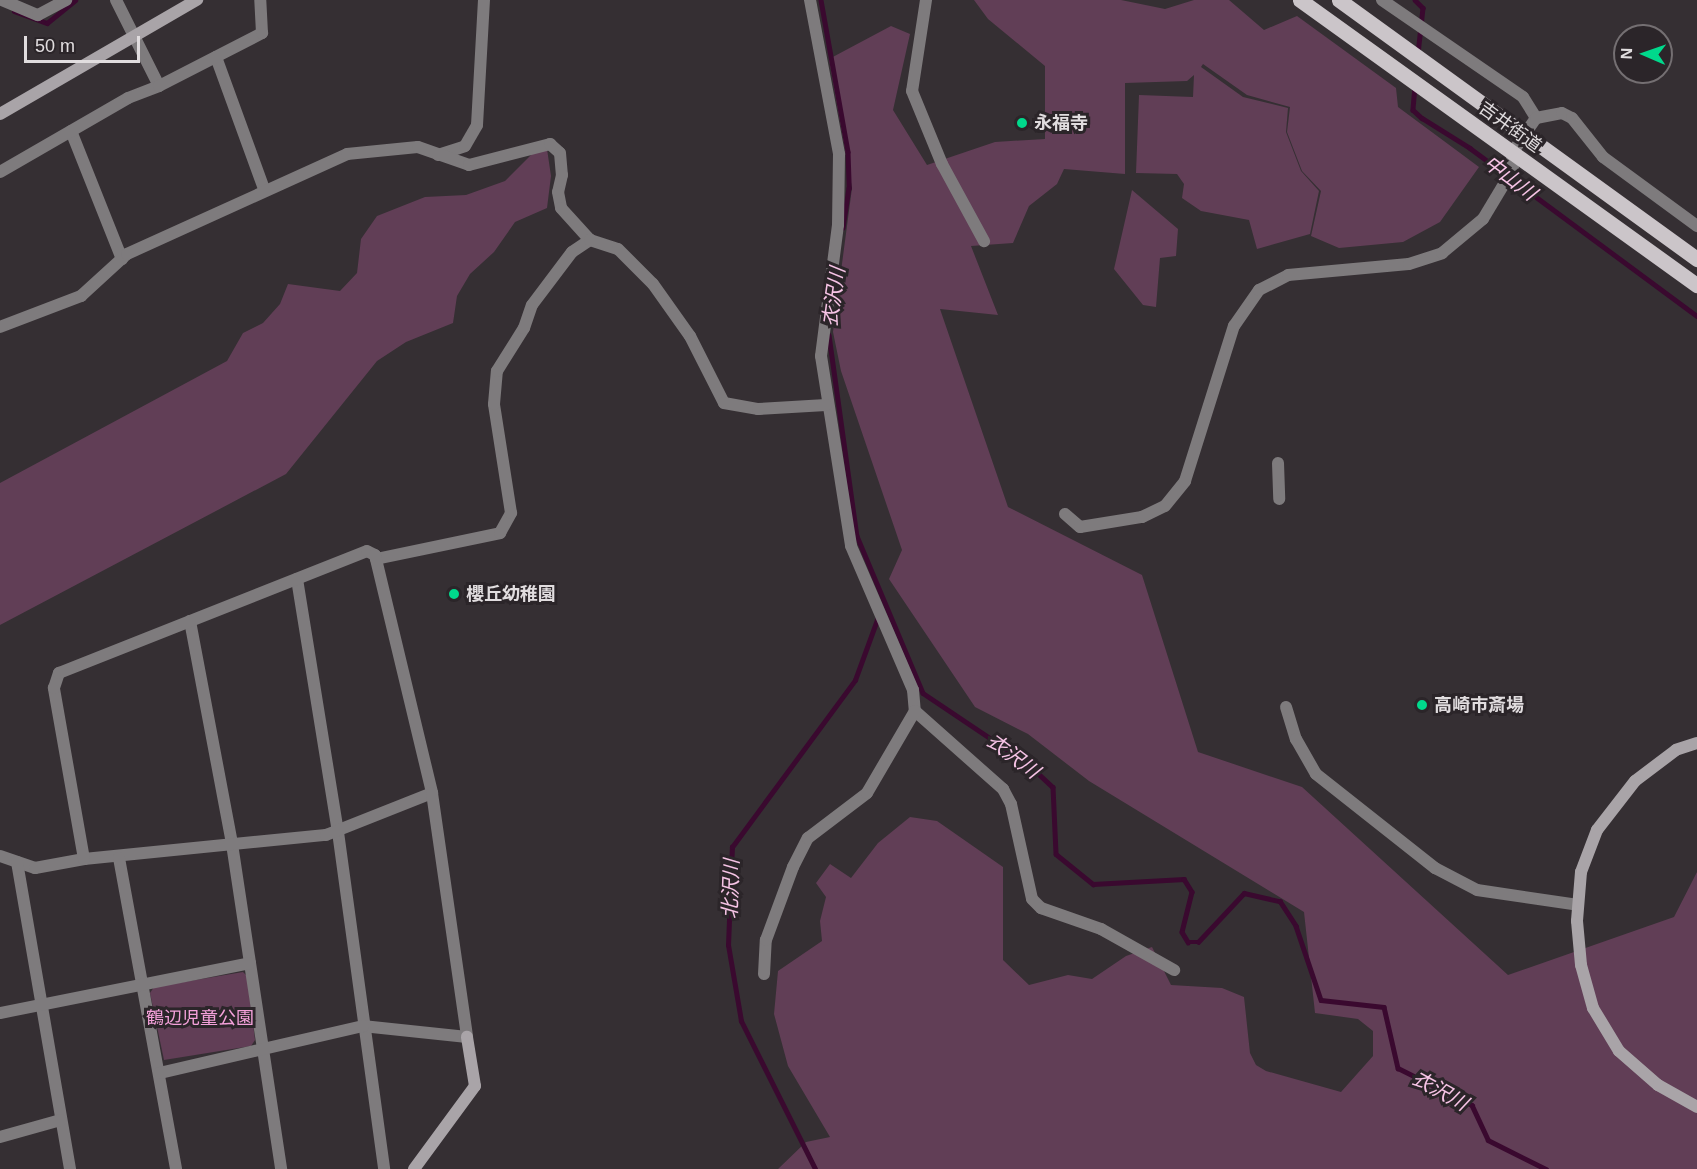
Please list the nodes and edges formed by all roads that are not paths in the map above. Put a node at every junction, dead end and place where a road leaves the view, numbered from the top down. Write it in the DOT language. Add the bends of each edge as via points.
graph roads {
  1 [pos="2,0"];
  2 [pos="66,0"];
  3 [pos="116,0"];
  4 [pos="196,0"];
  5 [pos="260,0"];
  6 [pos="484,0"];
  7 [pos="810,0"];
  8 [pos="926,0"];
  9 [pos="1300,0"];
  10 [pos="1340,0"];
  11 [pos="1382,0"];
  12 [pos="133,35"];
  13 [pos="216,57"];
  14 [pos="159,86"];
  15 [pos="0,114"];
  16 [pos="1536,118"];
  17 [pos="71,131"];
  18 [pos="1523,133"];
  19 [pos="1512,153"];
  20 [pos="438,154"];
  21 [pos="0,172"];
  22 [pos="264,189"];
  23 [pos="1697,226"];
  24 [pos="590,240"];
  25 [pos="984,241"];
  26 [pos="122,259"];
  27 [pos="1697,259"];
  28 [pos="1697,285"];
  29 [pos="0,327"];
  30 [pos="826,405"];
  31 [pos="1278,463"];
  32 [pos="1279,499"];
  33 [pos="1065,514"];
  34 [pos="376,559"];
  35 [pos="297,579"];
  36 [pos="190,621"];
  37 [pos="1286,707"];
  38 [pos="915,711"];
  39 [pos="1697,743"];
  40 [pos="432,793"];
  41 [pos="338,832"];
  42 [pos="232,844"];
  43 [pos="0,856"];
  44 [pos="119,858"];
  45 [pos="84,859"];
  46 [pos="17,862"];
  47 [pos="1578,905"];
  48 [pos="250,963"];
  49 [pos="1174,970"];
  50 [pos="764,974"];
  51 [pos="144,984"];
  52 [pos="42,1007"];
  53 [pos="0,1013"];
  54 [pos="363,1026"];
  55 [pos="467,1037"];
  56 [pos="263,1049"];
  57 [pos="160,1073"];
  58 [pos="1697,1107"];
  59 [pos="61,1120"];
  60 [pos="0,1137"];
  61 [pos="70,1169"];
  62 [pos="176,1169"];
  63 [pos="281,1169"];
  64 [pos="384,1169"];
  65 [pos="414,1169"];
  1 -- 2 [label="street" via="39,15"];
  3 -- 12 [label="street"];
  4 -- 12 [label="street"];
  5 -- 13 [label="street" via="262,33"];
  6 -- 20 [label="street" via="477,125 465,146"];
  7 -- 30 [label="street" via="839,154 838,225 821,356"];
  8 -- 25 [label="street" via="912,91 942,164"];
  9 -- 19 [label="main road, 吉井街道"];
  10 -- 18 [label="main road, 吉井街道"];
  11 -- 16 [label="street" via="1523,98"];
  12 -- 14 [label="street"];
  12 -- 15 [label="street"];
  13 -- 14 [label="street"];
  13 -- 22 [label="street"];
  14 -- 17 [label="street" via="128,98"];
  16 -- 18 [label="street"];
  16 -- 23 [label="street" via="1562,113 1572,118 1603,157"];
  17 -- 21 [label="street"];
  17 -- 26 [label="street"];
  18 -- 19 [label="street"];
  18 -- 27 [label="main road, 吉井街道"];
  19 -- 28 [label="main road, 吉井街道"];
  19 -- 33 [label="street" via="1513,169 1483,219 1442,253 1409,264 1288,275 1259,290 1234,326 1185,481 1165,506 1142,517 1080,527"];
  20 -- 22 [label="street" via="404,146 347,154"];
  20 -- 24 [label="street" via="469,165 550,144 560,153 561,208"];
  22 -- 26 [label="street"];
  24 -- 30 [label="street" via="618,249 653,285 690,336 724,403 758,409"];
  24 -- 34 [label="street" via="572,252 532,305 524,328 497,371 495,404 511,513 500,533"];
  26 -- 29 [label="street" via="81,296"];
  30 -- 38 [label="street" via="851,546 913,690"];
  31 -- 32 [label="street"];
  34 -- 35 [label="street" via="367,551"];
  34 -- 40 [label="street"];
  35 -- 36 [label="street"];
  35 -- 41 [label="street"];
  36 -- 42 [label="street"];
  36 -- 45 [label="street" via="65,670 56,679 54,688"];
  37 -- 47 [label="street" via="1296,739 1316,774 1435,868 1478,890"];
  38 -- 49 [label="street" via="1003,789 1011,804 1023,871 1032,899 1041,908 1101,929"];
  38 -- 50 [label="street" via="867,793 808,838 766,940"];
  39 -- 47 [label="street" via="1676,750 1635,781 1597,830 1581,872"];
  40 -- 41 [label="street"];
  40 -- 55 [label="street"];
  41 -- 42 [label="street"];
  41 -- 54 [label="street"];
  42 -- 44 [label="street"];
  42 -- 48 [label="street"];
  43 -- 46 [label="street"];
  44 -- 45 [label="street"];
  44 -- 51 [label="street"];
  45 -- 46 [label="street" via="35,868"];
  46 -- 52 [label="street"];
  47 -- 58 [label="street" via="1581,965 1593,1008 1618,1051 1658,1085"];
  48 -- 51 [label="street"];
  48 -- 56 [label="street"];
  51 -- 52 [label="street"];
  51 -- 57 [label="street"];
  52 -- 53 [label="street"];
  52 -- 59 [label="street"];
  54 -- 55 [label="street"];
  54 -- 56 [label="street"];
  54 -- 64 [label="street"];
  55 -- 65 [label="street" via="475,1086"];
  56 -- 57 [label="street"];
  56 -- 63 [label="street"];
  57 -- 62 [label="street"];
  59 -- 60 [label="street"];
  59 -- 61 [label="street"];
}
